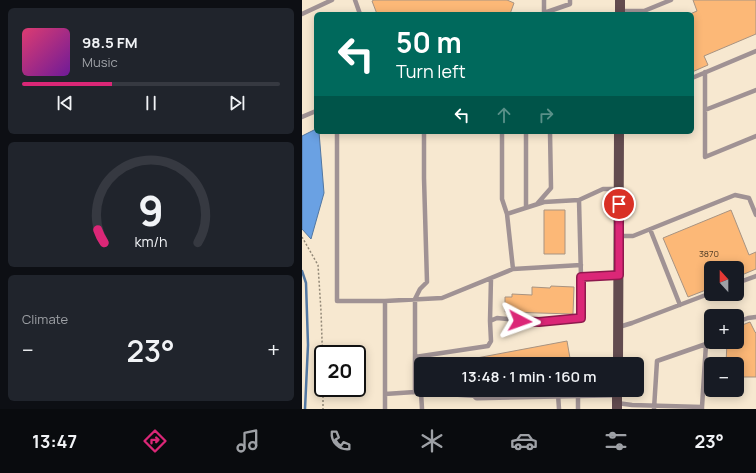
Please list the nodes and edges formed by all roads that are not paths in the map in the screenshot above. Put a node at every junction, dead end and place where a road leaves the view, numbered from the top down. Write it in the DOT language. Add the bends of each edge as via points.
graph roads {
  1 [pos="332,0"];
  2 [pos="355,0"];
  3 [pos="544,0"];
  4 [pos="570,0"];
  5 [pos="620,0"];
  6 [pos="671,0"];
  7 [pos="359,12"];
  8 [pos="544,12"];
  9 [pos="549,12"];
  10 [pos="620,12"];
  11 [pos="645,12"];
  12 [pos="302,14"];
  13 [pos="756,50"];
  14 [pos="705,72"];
  15 [pos="694,77"];
  16 [pos="756,90"];
  17 [pos="705,110"];
  18 [pos="314,112"];
  19 [pos="302,117"];
  20 [pos="337,134"];
  21 [pos="424,134"];
  22 [pos="502,134"];
  23 [pos="526,134"];
  24 [pos="550,134"];
  25 [pos="619,134"];
  26 [pos="756,136"];
  27 [pos="619,188"];
  28 [pos="579,200"];
  29 [pos="537,204"];
  30 [pos="526,207"];
  31 [pos="507,214"];
  32 [pos="756,215"];
  33 [pos="650,229"];
  34 [pos="619,236"];
  35 [pos="581,265"];
  36 [pos="513,269"];
  37 [pos="619,275"];
  38 [pos="756,276"];
  39 [pos="581,277"];
  40 [pos="491,278"];
  41 [pos="744,280"];
  42 [pos="704,296"];
  43 [pos="416,299"];
  44 [pos="385,301"];
  45 [pos="680,305"];
  46 [pos="756,318"];
  47 [pos="744,319"];
  48 [pos="490,321"];
  49 [pos="618,327"];
  50 [pos="704,345"];
  51 [pos="706,349"];
  52 [pos="415,357"];
  53 [pos="618,357"];
  54 [pos="414,392"];
  55 [pos="385,394"];
  56 [pos="421,397"];
  57 [pos="558,397"];
  58 [pos="578,397"];
  59 [pos="617,406"];
  60 [pos="654,407"];
  61 [pos="702,408"];
  62 [pos="385,409"];
  63 [pos="422,409"];
  64 [pos="559,409"];
  65 [pos="578,409"];
  1 -- 12 [label="lane"];
  2 -- 7 [label="lane"];
  3 -- 8 [label="lane"];
  4 -- 9 [label="lane" via="570,4"];
  5 -- 10 [label="main road"];
  6 -- 11 [label="lane"];
  13 -- 14 [label="lane"];
  14 -- 15 [label="lane"];
  14 -- 17 [label="lane"];
  16 -- 17 [label="lane"];
  17 -- 26 [label="lane" via="705,157"];
  18 -- 19 [label="lane"];
  20 -- 44 [label="lane" via="337,301"];
  21 -- 43 [label="lane" via="427,282 420,289"];
  22 -- 31 [label="lane" via="502,199"];
  23 -- 30 [label="lane"];
  24 -- 29 [label="lane" via="551,188"];
  25 -- 27 [label="main road"];
  27 -- 28 [label="lane" via="603,189"];
  27 -- 34 [label="main road"];
  28 -- 29 [label="lane"];
  28 -- 35 [label="lane"];
  29 -- 30 [label="lane"];
  30 -- 31 [label="lane"];
  31 -- 36 [label="lane"];
  32 -- 33 [label="lane" via="749,198 735,195"];
  33 -- 34 [label="lane" via="633,236"];
  33 -- 45 [label="lane"];
  34 -- 37 [label="main road"];
  35 -- 36 [label="lane"];
  35 -- 39 [label="lane"];
  36 -- 40 [label="lane"];
  37 -- 39 [label="lane"];
  37 -- 49 [label="main road"];
  38 -- 41 [label="lane"];
  39 -- 48 [label="lane" via="581,318 539,322 497,318"];
  40 -- 43 [label="lane" via="442,298"];
  40 -- 48 [label="lane"];
  42 -- 45 [label="lane"];
  43 -- 44 [label="lane"];
  43 -- 52 [label="lane"];
  44 -- 55 [label="lane"];
  45 -- 49 [label="lane"];
  46 -- 47 [label="lane"];
  48 -- 52 [label="lane" via="491,341 488,346"];
  49 -- 53 [label="main road"];
  50 -- 60 [label="lane" via="657,361"];
  51 -- 61 [label="lane"];
  54 -- 55 [label="lane"];
  55 -- 62 [label="lane"];
  56 -- 63 [label="lane"];
  57 -- 64 [label="lane"];
  58 -- 65 [label="lane"];
  59 -- 60 [label="lane"];
  60 -- 61 [label="lane"];
}
